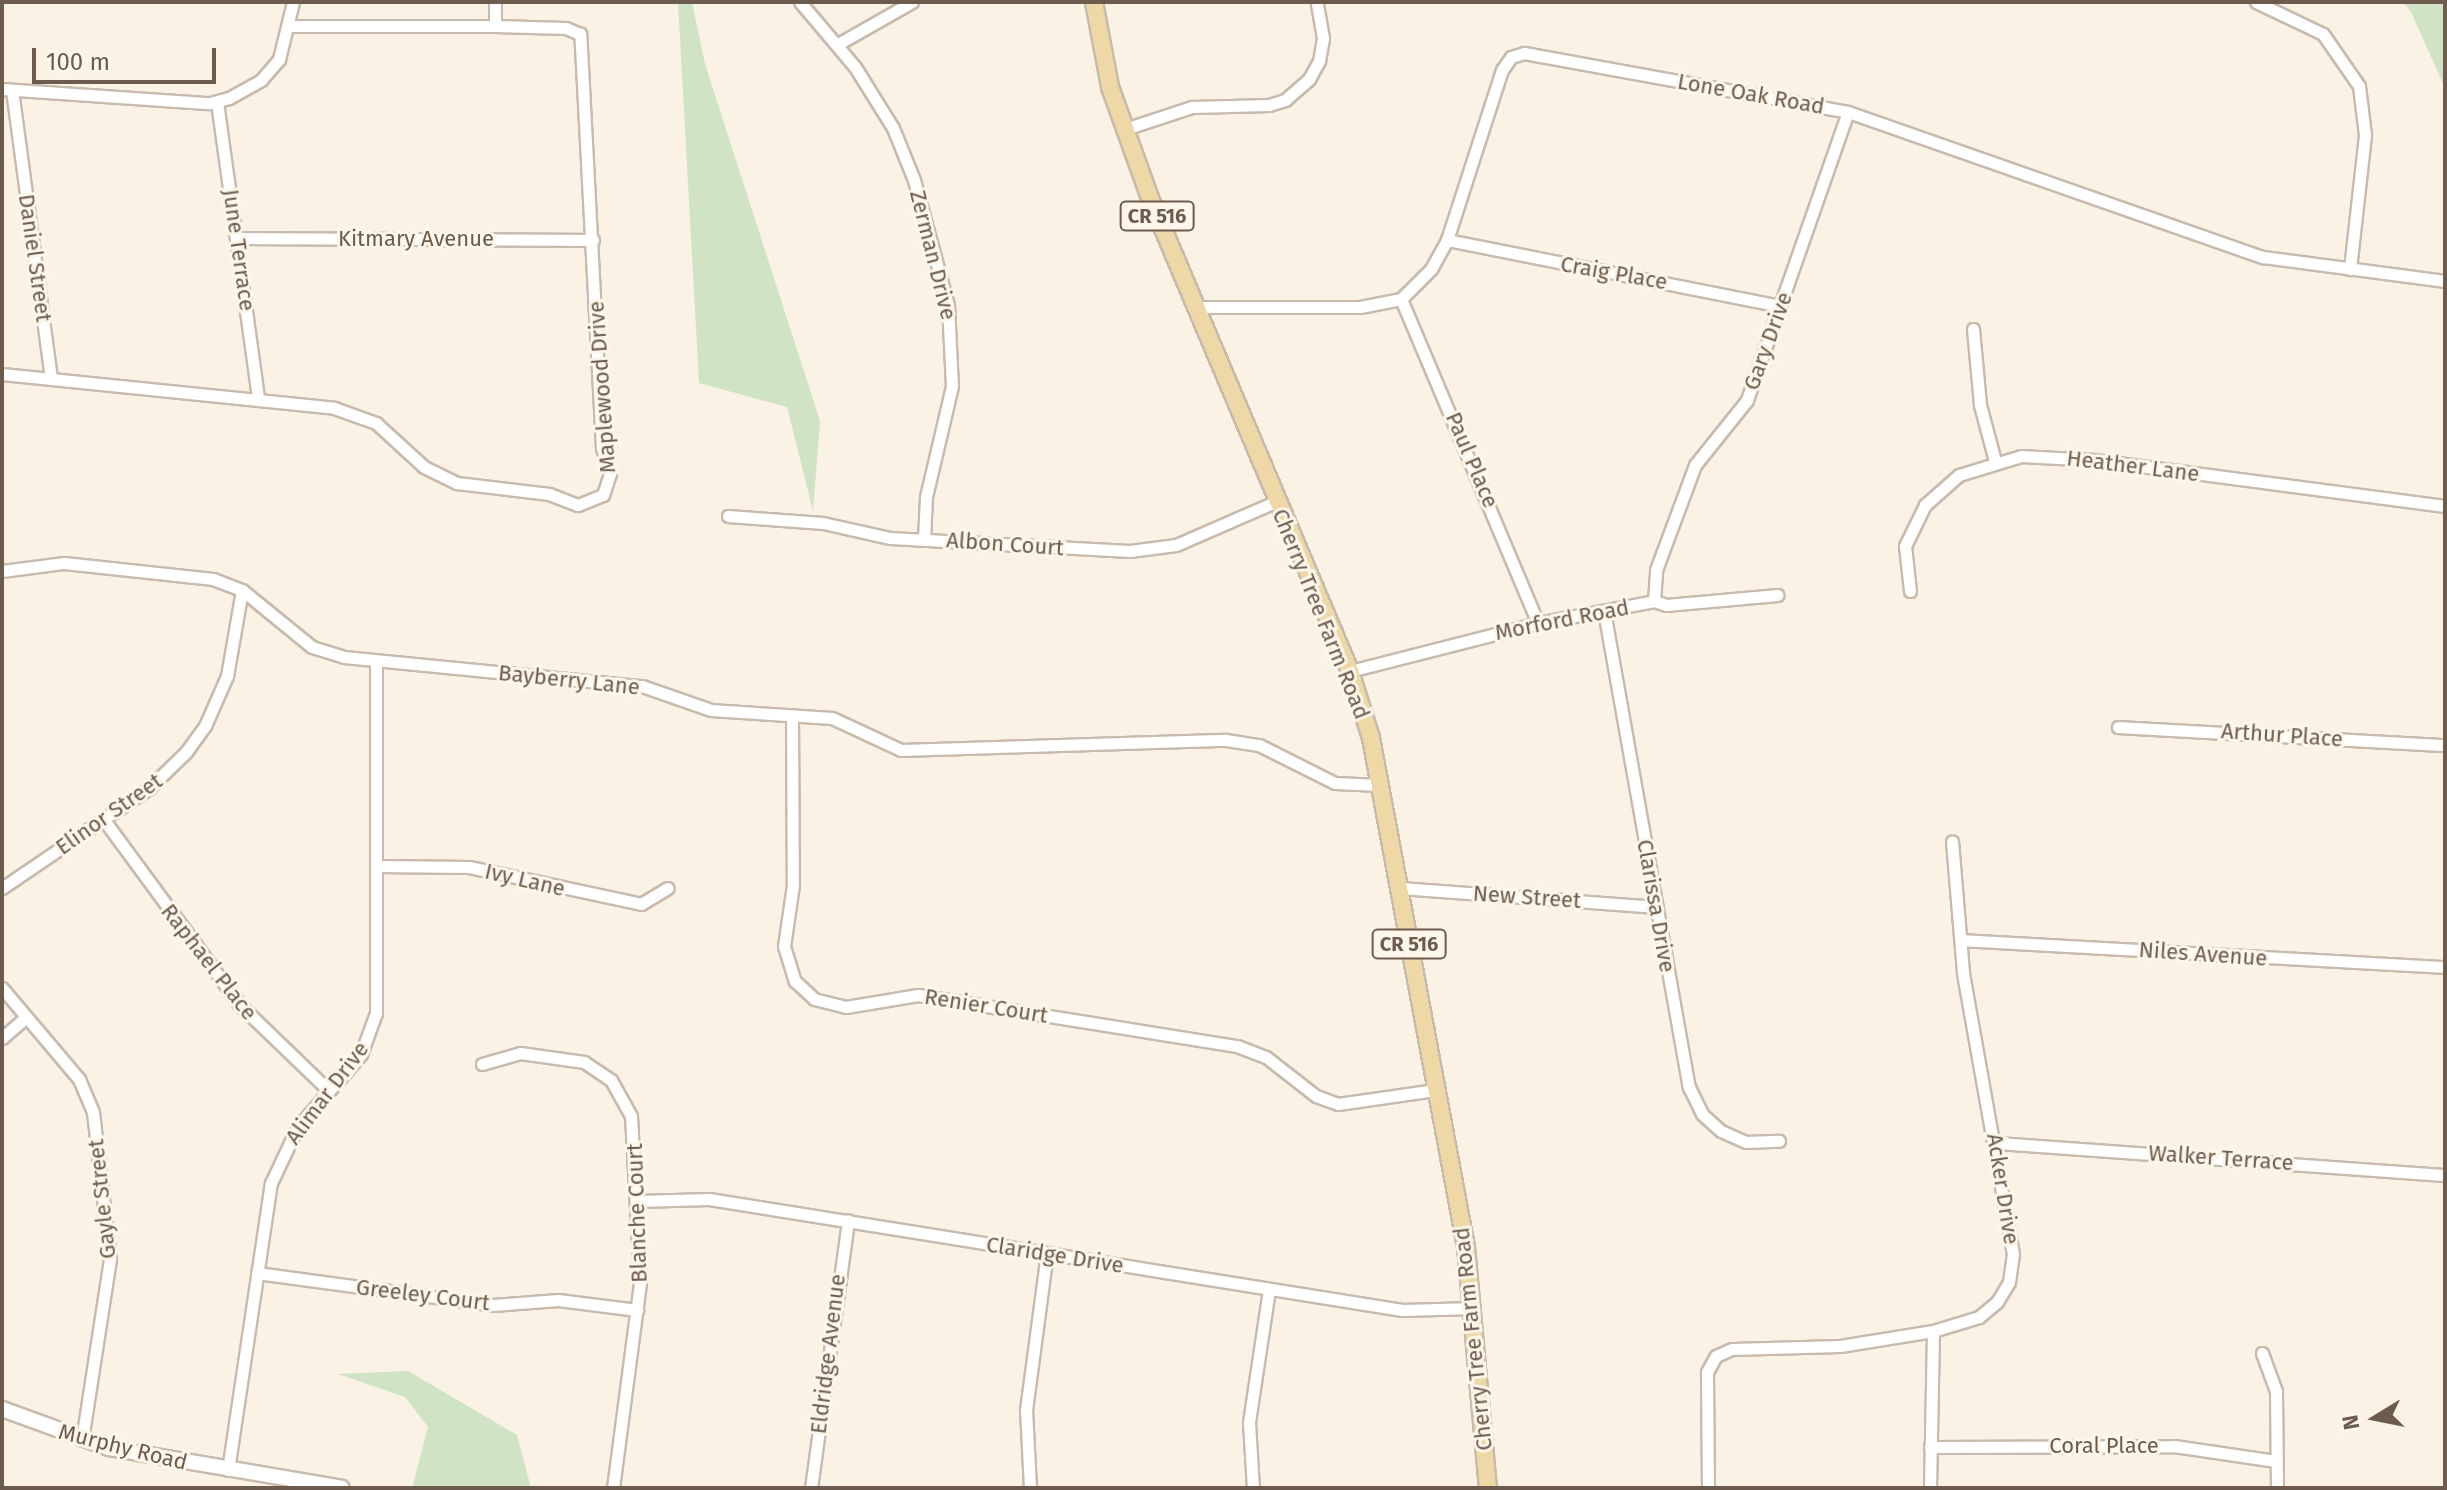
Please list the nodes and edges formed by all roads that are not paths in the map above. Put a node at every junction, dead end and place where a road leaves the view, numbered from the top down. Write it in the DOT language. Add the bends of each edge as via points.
graph roads {
  1 [pos="293,2"];
  2 [pos="495,2"];
  3 [pos="800,2"];
  4 [pos="912,2"];
  5 [pos="1094,2"];
  6 [pos="2256,2"];
  7 [pos="1317,3"];
  8 [pos="289,26"];
  9 [pos="495,26"];
  10 [pos="838,44"];
  11 [pos="7,89"];
  12 [pos="217,102"];
  13 [pos="1848,112"];
  14 [pos="1125,129"];
  15 [pos="238,238"];
  16 [pos="593,240"];
  17 [pos="1447,240"];
  18 [pos="2350,269"];
  19 [pos="2445,281"];
  20 [pos="1401,299"];
  21 [pos="1781,306"];
  22 [pos="1194,307"];
  23 [pos="1973,329"];
  24 [pos="2,374"];
  25 [pos="51,378"];
  26 [pos="258,399"];
  27 [pos="1995,461"];
  28 [pos="1275,502"];
  29 [pos="2445,506"];
  30 [pos="728,516"];
  31 [pos="924,539"];
  32 [pos="2,571"];
  33 [pos="242,590"];
  34 [pos="1910,591"];
  35 [pos="1778,595"];
  36 [pos="1654,601"];
  37 [pos="1604,611"];
  38 [pos="1538,623"];
  39 [pos="376,663"];
  40 [pos="1350,671"];
  41 [pos="792,716"];
  42 [pos="2118,727"];
  43 [pos="2445,745"];
  44 [pos="1380,785"];
  45 [pos="104,820"];
  46 [pos="1952,841"];
  47 [pos="378,866"];
  48 [pos="2,888"];
  49 [pos="668,888"];
  50 [pos="1399,888"];
  51 [pos="1655,907"];
  52 [pos="1961,940"];
  53 [pos="2445,967"];
  54 [pos="2,988"];
  55 [pos="26,1017"];
  56 [pos="2,1038"];
  57 [pos="482,1064"];
  58 [pos="1435,1090"];
  59 [pos="329,1091"];
  60 [pos="1779,1141"];
  61 [pos="1996,1143"];
  62 [pos="2445,1175"];
  63 [pos="637,1201"];
  64 [pos="848,1221"];
  65 [pos="1047,1253"];
  66 [pos="257,1273"];
  67 [pos="1269,1289"];
  68 [pos="1474,1308"];
  69 [pos="637,1310"];
  70 [pos="1933,1331"];
  71 [pos="2262,1353"];
  72 [pos="2,1409"];
  73 [pos="82,1440"];
  74 [pos="1930,1447"];
  75 [pos="2276,1461"];
  76 [pos="228,1470"];
  77 [pos="342,1488"];
  78 [pos="613,1488"];
  79 [pos="811,1488"];
  80 [pos="1030,1488"];
  81 [pos="1253,1488"];
  82 [pos="1488,1488"];
  83 [pos="1708,1488"];
  84 [pos="1930,1488"];
  85 [pos="2277,1488"];
  1 -- 8 [label="street"];
  2 -- 9 [label="street"];
  3 -- 10 [label="street, Zerman Drive"];
  4 -- 10 [label="street"];
  5 -- 14 [label="main road, Cherry Tree Farm Road / CR 516" via="1103,59"];
  6 -- 18 [label="street" via="2323,34 2359,86 2365,135"];
  7 -- 14 [label="street" via="1323,38 1319,61 1309,79 1285,100 1192,107"];
  8 -- 9 [label="street, Maplewood Drive"];
  8 -- 12 [label="street" via="272,68 245,91"];
  9 -- 16 [label="street, Maplewood Drive" via="566,28 582,37"];
  10 -- 31 [label="street, Zerman Drive" via="880,104 907,161 948,305 952,386 926,497"];
  11 -- 12 [label="street"];
  11 -- 25 [label="street, Daniel Street"];
  12 -- 15 [label="street, June Terrace"];
  13 -- 17 [label="street, Lone Oak Road" via="1518,54 1502,70"];
  13 -- 18 [label="street, Lone Oak Road" via="2263,257"];
  13 -- 21 [label="street, Gary Drive"];
  14 -- 22 [label="main road, Cherry Tree Farm Road / CR 516"];
  15 -- 16 [label="street, Kitmary Avenue"];
  15 -- 26 [label="street, June Terrace"];
  16 -- 26 [label="street, Maplewood Drive" via="602,448 610,474 595,501 578,505 549,494 457,483 424,467 364,415"];
  17 -- 20 [label="street, Lone Oak Road" via="1431,269"];
  17 -- 21 [label="street, Craig Place"];
  18 -- 19 [label="street, Lone Oak Road"];
  20 -- 22 [label="street" via="1360,307"];
  20 -- 38 [label="street, Paul Place"];
  21 -- 36 [label="street, Gary Drive" via="1742,410 1695,465 1656,570"];
  22 -- 28 [label="main road, Cherry Tree Farm Road / CR 516"];
  23 -- 27 [label="street" via="1980,405"];
  24 -- 25 [label="street, Maplewood Drive"];
  25 -- 26 [label="street, Maplewood Drive"];
  27 -- 29 [label="street, Heather Lane" via="2052,455"];
  27 -- 34 [label="street, Heather Lane" via="1942,487 1915,519 1904,559"];
  28 -- 31 [label="street, Albon Court" via="1153,550"];
  28 -- 40 [label="main road, Cherry Tree Farm Road / CR 516"];
  30 -- 31 [label="street, Albon Court" via="802,520 881,537"];
  32 -- 33 [label="street, Bayberry Lane" via="81,564 213,579"];
  33 -- 39 [label="street, Bayberry Lane" via="312,647"];
  33 -- 45 [label="street, Elinor Street" via="227,676 205,726 171,770"];
  35 -- 36 [label="street, Morford Road" via="1666,605"];
  36 -- 37 [label="street, Morford Road"];
  37 -- 38 [label="street, Morford Road"];
  37 -- 51 [label="street, Clarissa Drive"];
  38 -- 40 [label="street, Morford Road"];
  39 -- 41 [label="street, Bayberry Lane" via="642,686 711,710"];
  39 -- 47 [label="street, Alimar Drive"];
  40 -- 44 [label="main road, Cherry Tree Farm Road / CR 516"];
  41 -- 44 [label="street, Bayberry Lane" via="853,724 914,752 1244,742 1335,783"];
  41 -- 58 [label="street, Renier Court" via="793,885 784,946 795,981 814,999 846,1007 918,995 1237,1046 1266,1057 1316,1096 1338,1104"];
  42 -- 43 [label="street, Arthur Place"];
  44 -- 50 [label="main road, Cherry Tree Farm Road / CR 516"];
  45 -- 48 [label="street, Elinor Street"];
  45 -- 59 [label="street, Raphael Place" via="239,1004"];
  46 -- 52 [label="street, Acker Drive"];
  47 -- 49 [label="street, Ivy Lane" via="469,867 641,904"];
  47 -- 59 [label="street, Alimar Drive" via="373,1027 361,1054"];
  50 -- 51 [label="street, New Street"];
  50 -- 58 [label="main road, Cherry Tree Farm Road / CR 516"];
  51 -- 60 [label="street, Clarissa Drive" via="1695,1103 1731,1137"];
  52 -- 53 [label="street, Niles Avenue"];
  52 -- 61 [label="street, Acker Drive"];
  54 -- 55 [label="street, Gayle Street"];
  55 -- 56 [label="street"];
  55 -- 73 [label="street, Gayle Street" via="79,1079 93,1112 110,1259"];
  57 -- 63 [label="street, Blanche Court" via="503,1054 558,1055 584,1062 611,1080 631,1116"];
  58 -- 68 [label="main road, Cherry Tree Farm Road / CR 516"];
  59 -- 66 [label="street, Alimar Drive" via="297,1128 277,1164"];
  61 -- 62 [label="street, Walker Terrace"];
  61 -- 70 [label="street, Acker Drive" via="2013,1254 2009,1282 1979,1317"];
  63 -- 64 [label="street, Claridge Drive" via="709,1199"];
  63 -- 69 [label="street, Blanche Court"];
  64 -- 65 [label="street, Claridge Drive"];
  64 -- 79 [label="street, Eldridge Avenue"];
  65 -- 67 [label="street, Claridge Drive"];
  65 -- 80 [label="street" via="1026,1410"];
  66 -- 69 [label="street, Greeley Court" via="493,1305 558,1300"];
  66 -- 76 [label="street, Alimar Drive"];
  67 -- 68 [label="street, Claridge Drive" via="1402,1310"];
  67 -- 81 [label="street" via="1249,1422"];
  68 -- 82 [label="main road, Cherry Tree Farm Road / CR 516"];
  69 -- 78 [label="street, Blanche Court"];
  70 -- 74 [label="street"];
  70 -- 83 [label="street, Acker Drive" via="1829,1347 1732,1349 1716,1356 1707,1372"];
  71 -- 75 [label="street" via="2276,1391"];
  72 -- 73 [label="street, Murphy Road"];
  73 -- 76 [label="street, Murphy Road"];
  74 -- 75 [label="street, Coral Place" via="2174,1446"];
  74 -- 84 [label="street"];
  75 -- 85 [label="street"];
  76 -- 77 [label="street, Murphy Road"];
}
